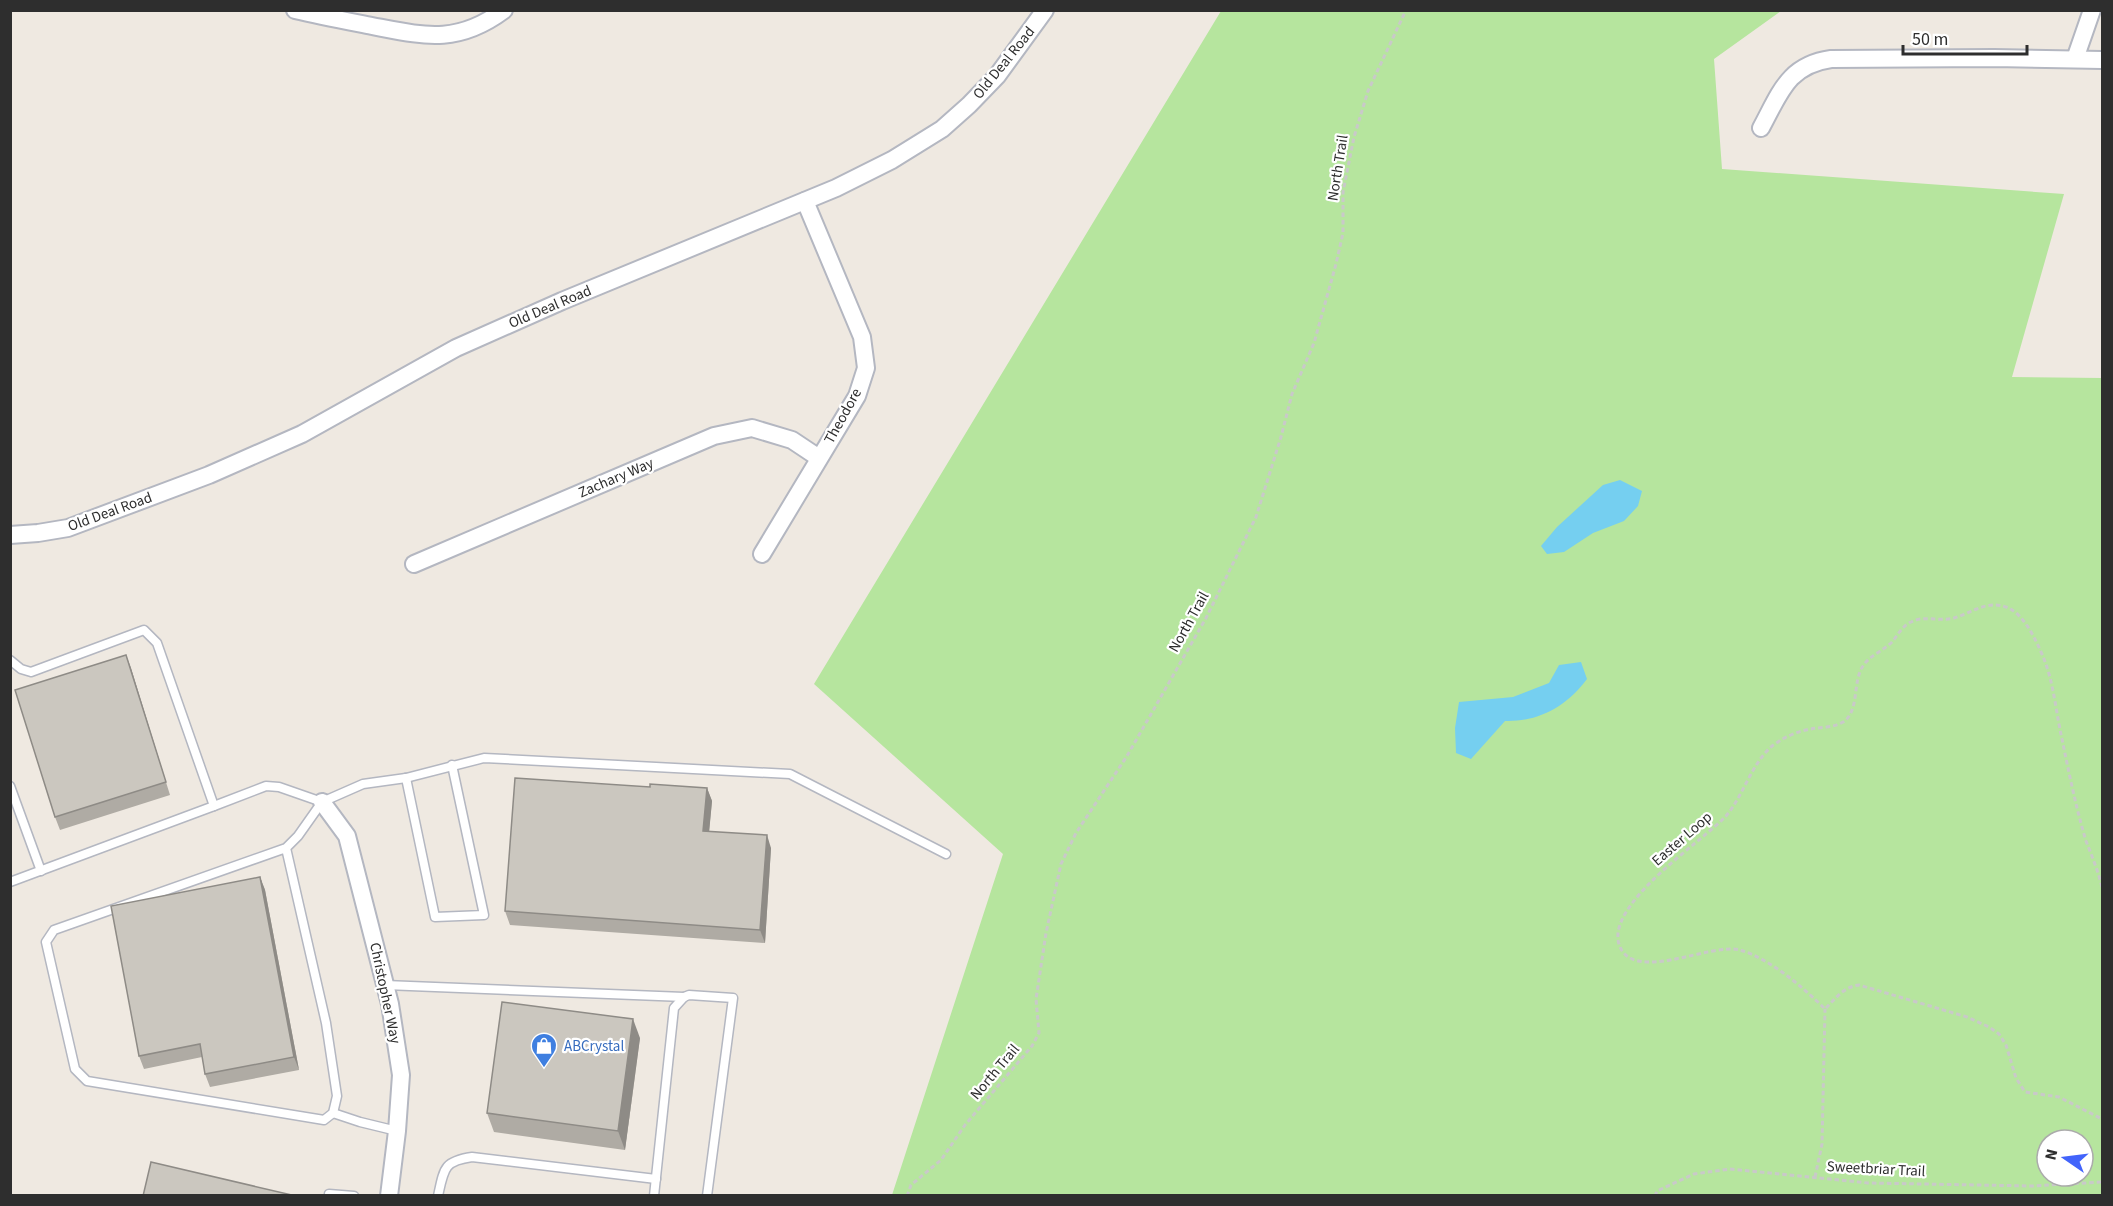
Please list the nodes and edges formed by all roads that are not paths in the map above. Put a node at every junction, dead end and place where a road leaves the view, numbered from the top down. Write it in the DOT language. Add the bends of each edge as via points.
graph roads {
  1 [pos="295,10"];
  2 [pos="504,10"];
  3 [pos="1046,10"];
  4 [pos="2092,10"];
  5 [pos="2075,60"];
  6 [pos="2103,60"];
  7 [pos="1761,128"];
  8 [pos="805,201"];
  9 [pos="819,458"];
  10 [pos="10,535"];
  11 [pos="762,554"];
  12 [pos="414,564"];
  13 [pos="10,660"];
  14 [pos="452,765"];
  15 [pos="406,778"];
  16 [pos="10,786"];
  17 [pos="322,802"];
  18 [pos="214,806"];
  19 [pos="286,849"];
  20 [pos="946,854"];
  21 [pos="41,871"];
  22 [pos="10,882"];
  23 [pos="385,985"];
  24 [pos="684,997"];
  25 [pos="333,1113"];
  26 [pos="397,1131"];
  27 [pos="656,1179"];
  28 [pos="329,1196"];
  29 [pos="354,1196"];
  30 [pos="389,1196"];
  31 [pos="438,1196"];
  32 [pos="654,1196"];
  33 [pos="707,1196"];
  1 -- 2 [label="street" via="423,36 459,33"];
  3 -- 8 [label="street, Old Deal Road" via="997,76 942,129 891,160"];
  4 -- 5 [label="street"];
  5 -- 6 [label="street"];
  5 -- 7 [label="street" via="1816,61 1791,76"];
  8 -- 9 [label="street, Theodore" via="862,337 866,368 857,396"];
  8 -- 10 [label="street, Old Deal Road" via="456,348 302,434 209,475 68,528"];
  9 -- 11 [label="street, Theodore"];
  9 -- 12 [label="street, Zachary Way" via="792,440 752,428 714,436"];
  13 -- 18 [label="lane" via="31,672 144,630 157,643"];
  14 -- 15 [label="lane"];
  14 -- 15 [label="lane" via="484,915 435,917"];
  14 -- 20 [label="lane" via="484,758 790,774"];
  15 -- 17 [label="lane" via="363,784"];
  16 -- 21 [label="lane"];
  17 -- 18 [label="lane" via="266,786"];
  17 -- 19 [label="lane"];
  17 -- 23 [label="street, Christopher Way" via="347,836"];
  18 -- 21 [label="lane"];
  19 -- 25 [label="lane" via="326,1023 337,1096"];
  19 -- 25 [label="lane" via="54,930 46,942 75,1069 87,1081 324,1120"];
  21 -- 22 [label="lane"];
  23 -- 24 [label="lane"];
  23 -- 26 [label="street, Christopher Way" via="401,1075"];
  24 -- 27 [label="lane" via="674,1008"];
  24 -- 33 [label="lane" via="733,998"];
  25 -- 26 [label="lane"];
  26 -- 30 [label="street, Christopher Way"];
  27 -- 31 [label="lane" via="472,1157 454,1160 447,1166"];
  27 -- 32 [label="lane"];
  28 -- 29 [label="lane"];
}
